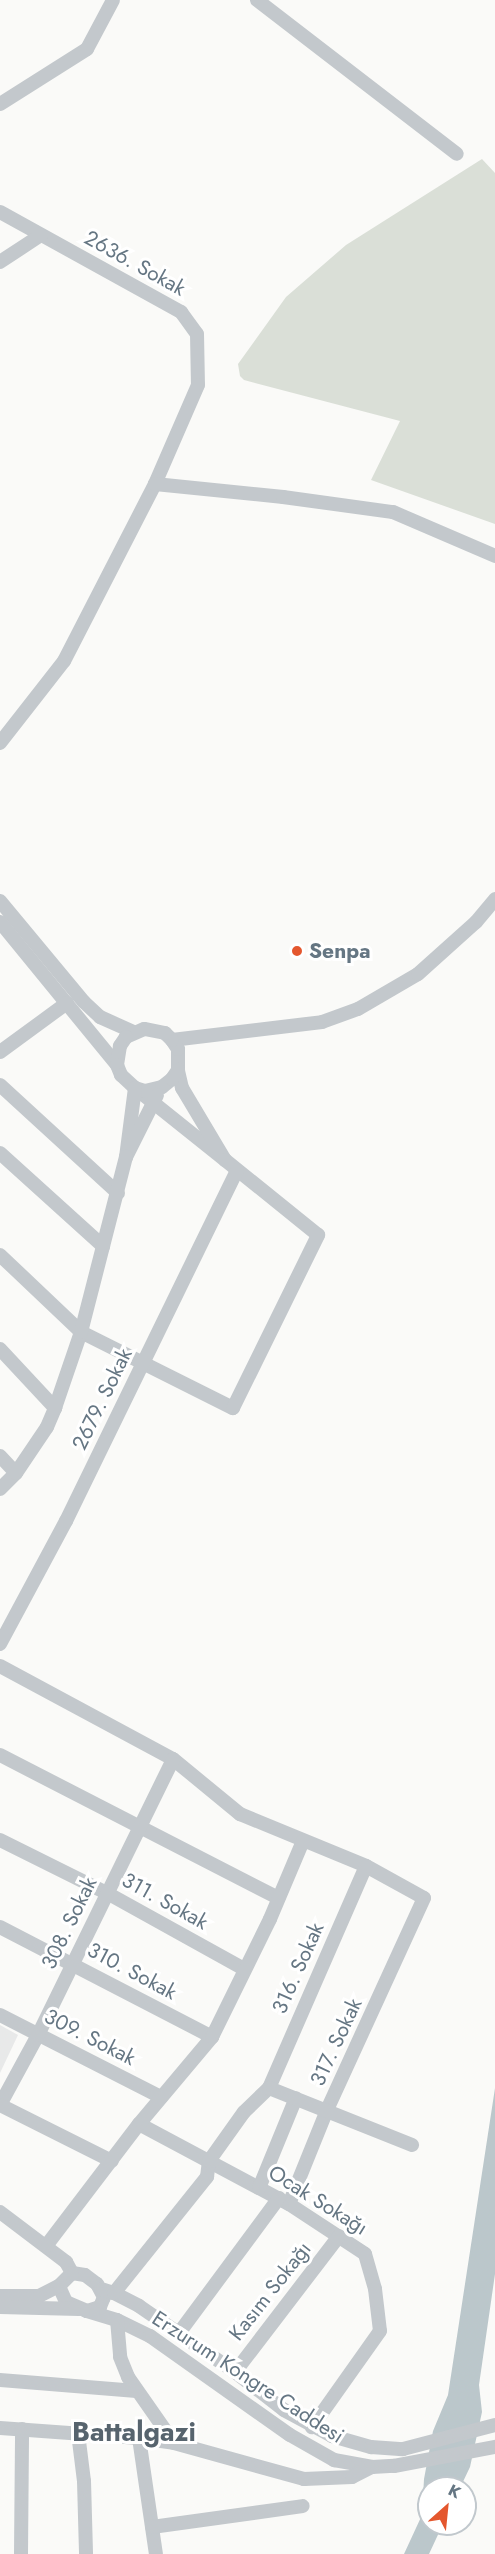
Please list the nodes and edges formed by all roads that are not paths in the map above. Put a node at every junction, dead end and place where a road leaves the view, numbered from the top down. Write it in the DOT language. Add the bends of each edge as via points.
graph roads {
  1 [pos="113,0"];
  2 [pos="257,0"];
  3 [pos="0,104"];
  4 [pos="457,154"];
  5 [pos="0,212"];
  6 [pos="41,235"];
  7 [pos="0,262"];
  8 [pos="154,484"];
  9 [pos="495,556"];
  10 [pos="0,743"];
  11 [pos="495,899"];
  12 [pos="0,901"];
  13 [pos="0,922"];
  14 [pos="67,1003"];
  15 [pos="134,1032"];
  16 [pos="172,1040"];
  17 [pos="0,1052"];
  18 [pos="117,1065"];
  19 [pos="178,1070"];
  20 [pos="0,1085"];
  21 [pos="162,1087"];
  22 [pos="135,1088"];
  23 [pos="152,1102"];
  24 [pos="0,1153"];
  25 [pos="126,1157"];
  26 [pos="225,1160"];
  27 [pos="237,1170"];
  28 [pos="118,1193"];
  29 [pos="103,1246"];
  30 [pos="0,1255"];
  31 [pos="81,1332"];
  32 [pos="2,1354"];
  33 [pos="143,1363"];
  34 [pos="54,1408"];
  35 [pos="0,1456"];
  36 [pos="16,1473"];
  37 [pos="0,1489"];
  38 [pos="0,1644"];
  39 [pos="0,1666"];
  40 [pos="0,1755"];
  41 [pos="173,1759"];
  42 [pos="140,1826"];
  43 [pos="0,1840"];
  44 [pos="303,1841"];
  45 [pos="366,1866"];
  46 [pos="107,1893"];
  47 [pos="278,1898"];
  48 [pos="0,1927"];
  49 [pos="73,1964"];
  50 [pos="244,1970"];
  51 [pos="0,2015"];
  52 [pos="38,2035"];
  53 [pos="212,2037"];
  54 [pos="269,2088"];
  55 [pos="161,2097"];
  56 [pos="297,2098"];
  57 [pos="0,2105"];
  58 [pos="327,2110"];
  59 [pos="139,2124"];
  60 [pos="412,2145"];
  61 [pos="112,2161"];
  62 [pos="209,2161"];
  63 [pos="259,2188"];
  64 [pos="284,2201"];
  65 [pos="0,2212"];
  66 [pos="339,2236"];
  67 [pos="46,2246"];
  68 [pos="72,2273"];
  69 [pos="59,2286"];
  70 [pos="108,2291"];
  71 [pos="0,2296"];
  72 [pos="0,2307"];
  73 [pos="85,2310"];
  74 [pos="117,2319"];
  75 [pos="179,2333"];
  76 [pos="235,2372"];
  77 [pos="0,2380"];
  78 [pos="137,2391"];
  79 [pos="495,2425"];
  80 [pos="312,2427"];
  81 [pos="0,2428"];
  82 [pos="22,2429"];
  83 [pos="78,2433"];
  84 [pos="139,2438"];
  85 [pos="174,2444"];
  86 [pos="495,2447"];
  87 [pos="372,2467"];
  88 [pos="303,2506"];
  89 [pos="152,2527"];
  90 [pos="21,2554"];
  91 [pos="86,2554"];
  92 [pos="156,2554"];
  1 -- 3 [label="street" via="87,49"];
  2 -- 4 [label="street"];
  5 -- 6 [label="street, 2636. Sokak"];
  6 -- 7 [label="street"];
  6 -- 8 [label="street, 2636. Sokak" via="182,312 197,334 198,385"];
  8 -- 9 [label="street" via="393,512"];
  8 -- 10 [label="street, 2636. Sokak" via="63,661"];
  11 -- 16 [label="street" via="476,922 418,974 358,1009 322,1022"];
  12 -- 15 [label="street" via="84,1002 100,1017"];
  13 -- 14 [label="street"];
  14 -- 17 [label="street"];
  14 -- 18 [label="street"];
  15 -- 16 [label="street" via="155,1029"];
  15 -- 18 [label="street" via="120,1046"];
  16 -- 19 [label="street" via="177,1049"];
  18 -- 22 [label="street" via="121,1075"];
  19 -- 21 [label="street"];
  19 -- 26 [label="street" via="182,1088"];
  20 -- 28 [label="street"];
  21 -- 22 [label="street" via="145,1091"];
  21 -- 23 [label="street"];
  22 -- 23 [label="street"];
  22 -- 25 [label="street"];
  23 -- 25 [label="street"];
  23 -- 26 [label="street"];
  24 -- 29 [label="street"];
  25 -- 28 [label="street"];
  26 -- 27 [label="street"];
  27 -- 33 [label="street, 2679. Sokak"];
  27 -- 33 [label="street" via="318,1235 313,1246 232,1408"];
  28 -- 29 [label="street"];
  29 -- 31 [label="street"];
  30 -- 31 [label="street"];
  31 -- 33 [label="street"];
  31 -- 34 [label="street"];
  32 -- 34 [label="street"];
  33 -- 38 [label="street, 2679. Sokak" via="66,1521"];
  34 -- 36 [label="street" via="47,1427"];
  35 -- 36 [label="street"];
  36 -- 37 [label="street"];
  39 -- 41 [label="street"];
  40 -- 42 [label="street"];
  41 -- 42 [label="street, 308. Sokak"];
  41 -- 44 [label="street" via="240,1814"];
  42 -- 46 [label="street, 308. Sokak"];
  42 -- 47 [label="street"];
  43 -- 46 [label="street, 311. Sokak"];
  44 -- 45 [label="street"];
  44 -- 47 [label="street"];
  45 -- 54 [label="street, 316. Sokak"];
  45 -- 58 [label="street, 317. Sokak" via="424,1898"];
  46 -- 49 [label="street, 308. Sokak"];
  46 -- 50 [label="street, 311. Sokak"];
  47 -- 50 [label="street"];
  48 -- 49 [label="street, 310. Sokak"];
  49 -- 52 [label="street, 308. Sokak"];
  49 -- 53 [label="street, 310. Sokak"];
  50 -- 53 [label="street"];
  51 -- 52 [label="street, 309. Sokak"];
  52 -- 55 [label="street, 309. Sokak"];
  52 -- 57 [label="street, 308. Sokak"];
  53 -- 55 [label="street"];
  54 -- 56 [label="street"];
  54 -- 62 [label="street" via="244,2112"];
  55 -- 59 [label="street"];
  56 -- 58 [label="street"];
  56 -- 63 [label="street"];
  57 -- 61 [label="street"];
  58 -- 60 [label="street"];
  58 -- 64 [label="street, 317. Sokak"];
  59 -- 61 [label="street"];
  59 -- 62 [label="street, Ocak Sokağı"];
  61 -- 67 [label="street"];
  62 -- 63 [label="street, Ocak Sokağı"];
  62 -- 70 [label="street" via="207,2177"];
  63 -- 64 [label="street, Ocak Sokağı"];
  64 -- 66 [label="street, Ocak Sokağı"];
  64 -- 75 [label="street, 317. Sokak"];
  65 -- 67 [label="street"];
  66 -- 76 [label="street, Kasım Sokağı"];
  66 -- 80 [label="street, Ocak Sokağı" via="365,2254 375,2289 380,2331"];
  67 -- 68 [label="street" via="66,2262"];
  68 -- 69 [label="street"];
  68 -- 70 [label="street" via="86,2275"];
  69 -- 71 [label="street" via="39,2296"];
  69 -- 73 [label="street" via="66,2302"];
  70 -- 73 [label="street" via="94,2311"];
  70 -- 75 [label="street, Erzurum Kongre Caddesi"];
  72 -- 73 [label="street"];
  73 -- 74 [label="street, Erzurum Kongre Caddesi"];
  74 -- 78 [label="street" via="120,2357"];
  74 -- 87 [label="street, Erzurum Kongre Caddesi" via="177,2354 313,2449 334,2460"];
  75 -- 76 [label="street, Erzurum Kongre Caddesi"];
  76 -- 80 [label="street, Erzurum Kongre Caddesi"];
  77 -- 78 [label="street"];
  78 -- 85 [label="street"];
  79 -- 80 [label="street, Erzurum Kongre Caddesi" via="425,2445 386,2449 352,2443"];
  81 -- 82 [label="street"];
  82 -- 83 [label="street"];
  82 -- 90 [label="street"];
  83 -- 84 [label="street"];
  83 -- 91 [label="street"];
  84 -- 85 [label="street"];
  84 -- 89 [label="street"];
  85 -- 87 [label="street" via="304,2479 352,2477"];
  86 -- 87 [label="street, Erzurum Kongre Caddesi" via="418,2464"];
  88 -- 89 [label="street"];
  89 -- 92 [label="street"];
}
